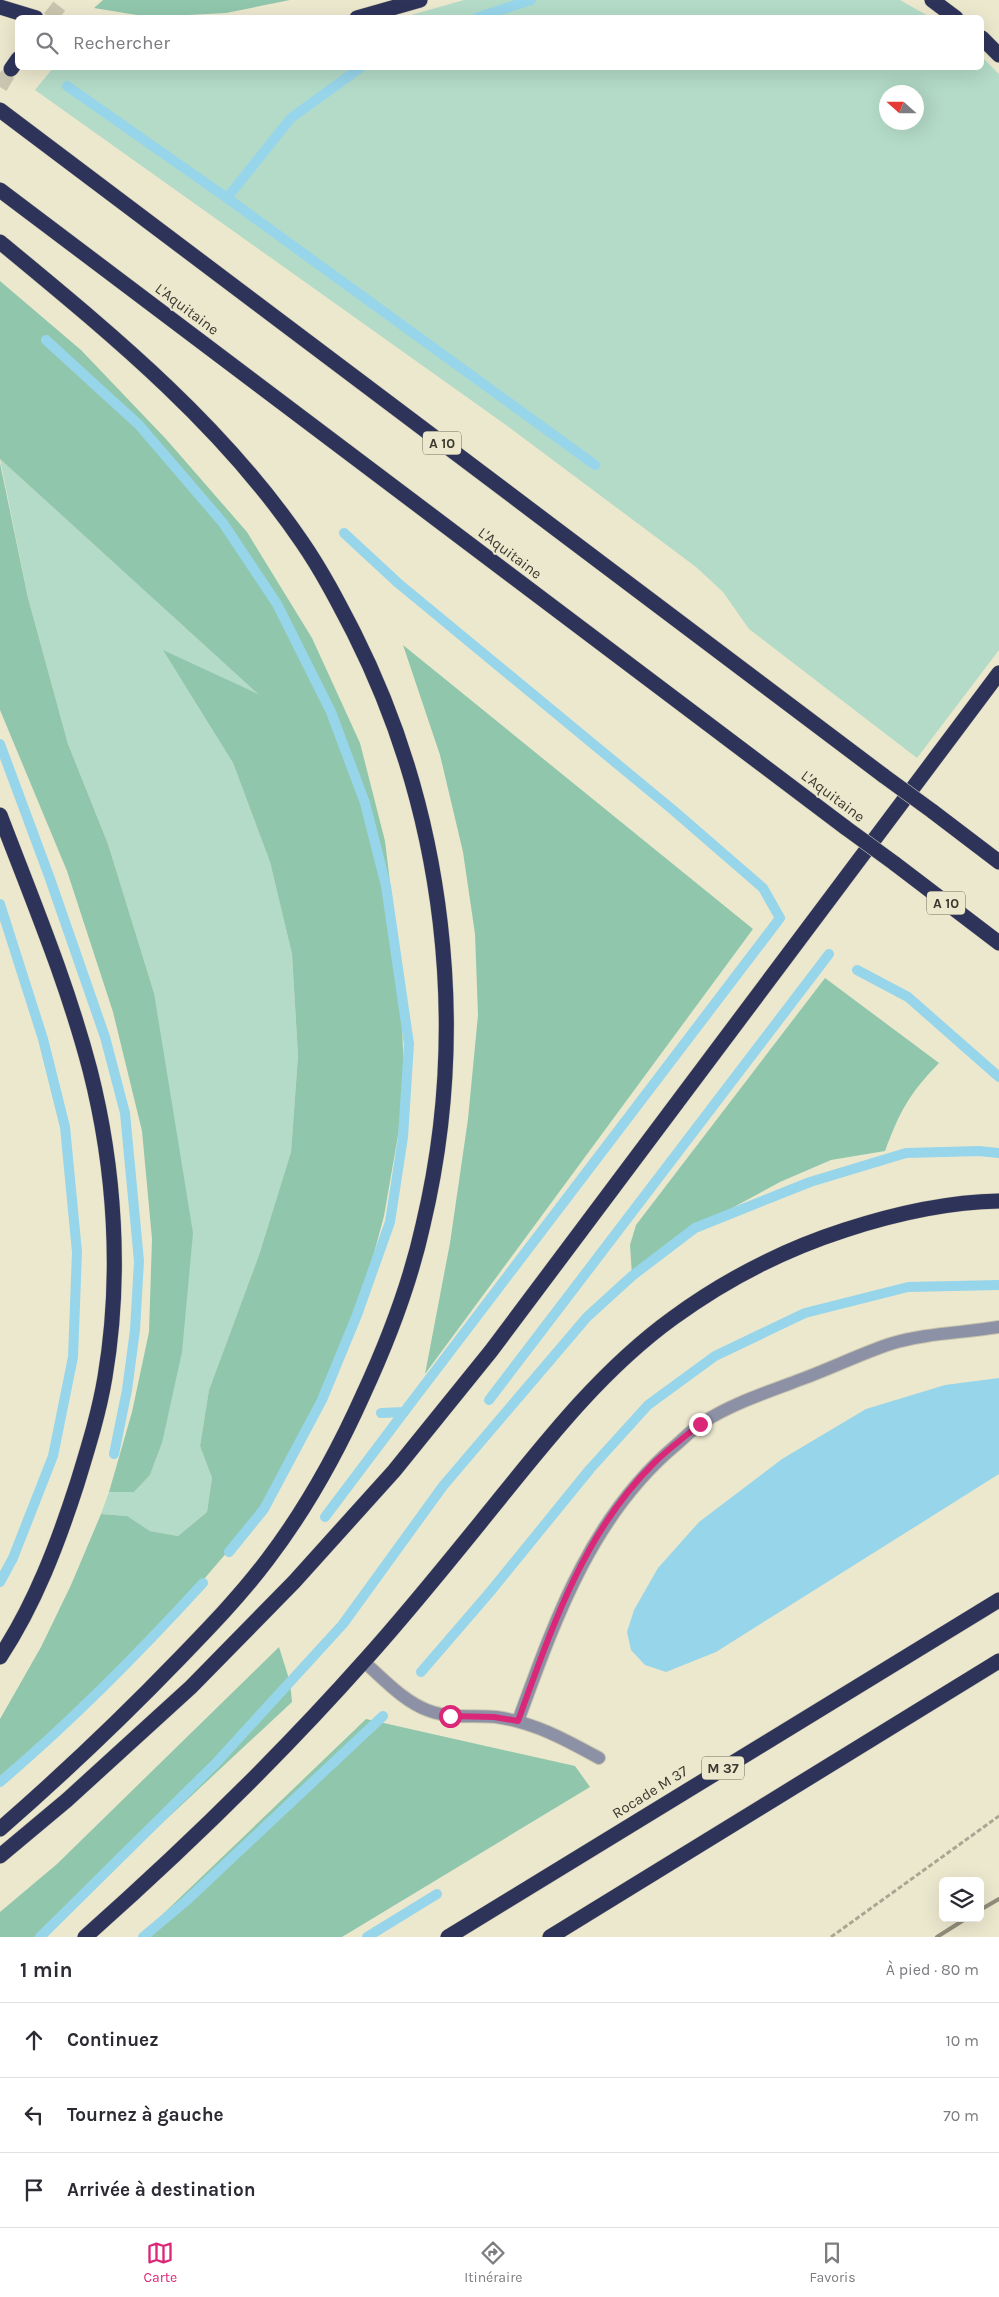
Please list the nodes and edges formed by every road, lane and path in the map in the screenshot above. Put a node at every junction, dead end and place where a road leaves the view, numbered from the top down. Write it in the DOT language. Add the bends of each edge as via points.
graph roads {
  1 [pos="420,0"];
  2 [pos="932,0"];
  3 [pos="0,7"];
  4 [pos="26,15"];
  5 [pos="368,15"];
  6 [pos="952,15"];
  7 [pos="984,40"];
  8 [pos="999,55"];
  9 [pos="0,110"];
  10 [pos="0,190"];
  11 [pos="0,242"];
  12 [pos="999,674"];
  13 [pos="0,815"];
  14 [pos="999,862"];
  15 [pos="999,943"];
  16 [pos="999,1201"];
  17 [pos="999,1328"];
  18 [pos="999,1600"];
  19 [pos="0,1657"];
  20 [pos="999,1661"];
  21 [pos="364,1662"];
  22 [pos="518,1721"];
  23 [pos="599,1758"];
  24 [pos="999,1816"];
  25 [pos="0,1829"];
  26 [pos="0,1856"];
  27 [pos="85,1937"];
  28 [pos="448,1937"];
  29 [pos="550,1937"];
  30 [pos="830,1937"];
  1 -- 5 [label="highway"];
  2 -- 6 [label="highway"];
  3 -- 4 [label="highway"];
  7 -- 8 [label="highway"];
  9 -- 14 [label="highway, A 10, bridge"];
  10 -- 15 [label="highway, L'Aquitaine / A 10, bridge"];
  11 -- 25 [label="highway" via="143,363 222,441 260,485 303,544 337,600 385,702 412,780 437,892 446,1006 445,1081 436,1163 423,1226 404,1293 377,1365 346,1431 309,1499 267,1560 221,1615 111,1728"];
  12 -- 26 [label="highway" via="491,1351 394,1471 294,1582 197,1681 67,1800"];
  13 -- 19 [label="highway" via="64,984 90,1070 105,1144 113,1222 113,1300 105,1376 92,1436 64,1524 36,1592"];
  16 -- 21 [label="highway" via="912,1211 821,1238 774,1258 672,1319 585,1397"];
  17 -- 22 [label="lane" via="892,1344 738,1403 700,1424 654,1463 602,1530 577,1572"];
  18 -- 28 [label="highway, Rocade M 37 / M 37"];
  20 -- 29 [label="highway"];
  21 -- 22 [label="lane" via="409,1702 429,1711 450,1716"];
  21 -- 27 [label="highway" via="223,1808"];
  22 -- 23 [label="lane" via="550,1732"];
  24 -- 30 [label="path"];
}
